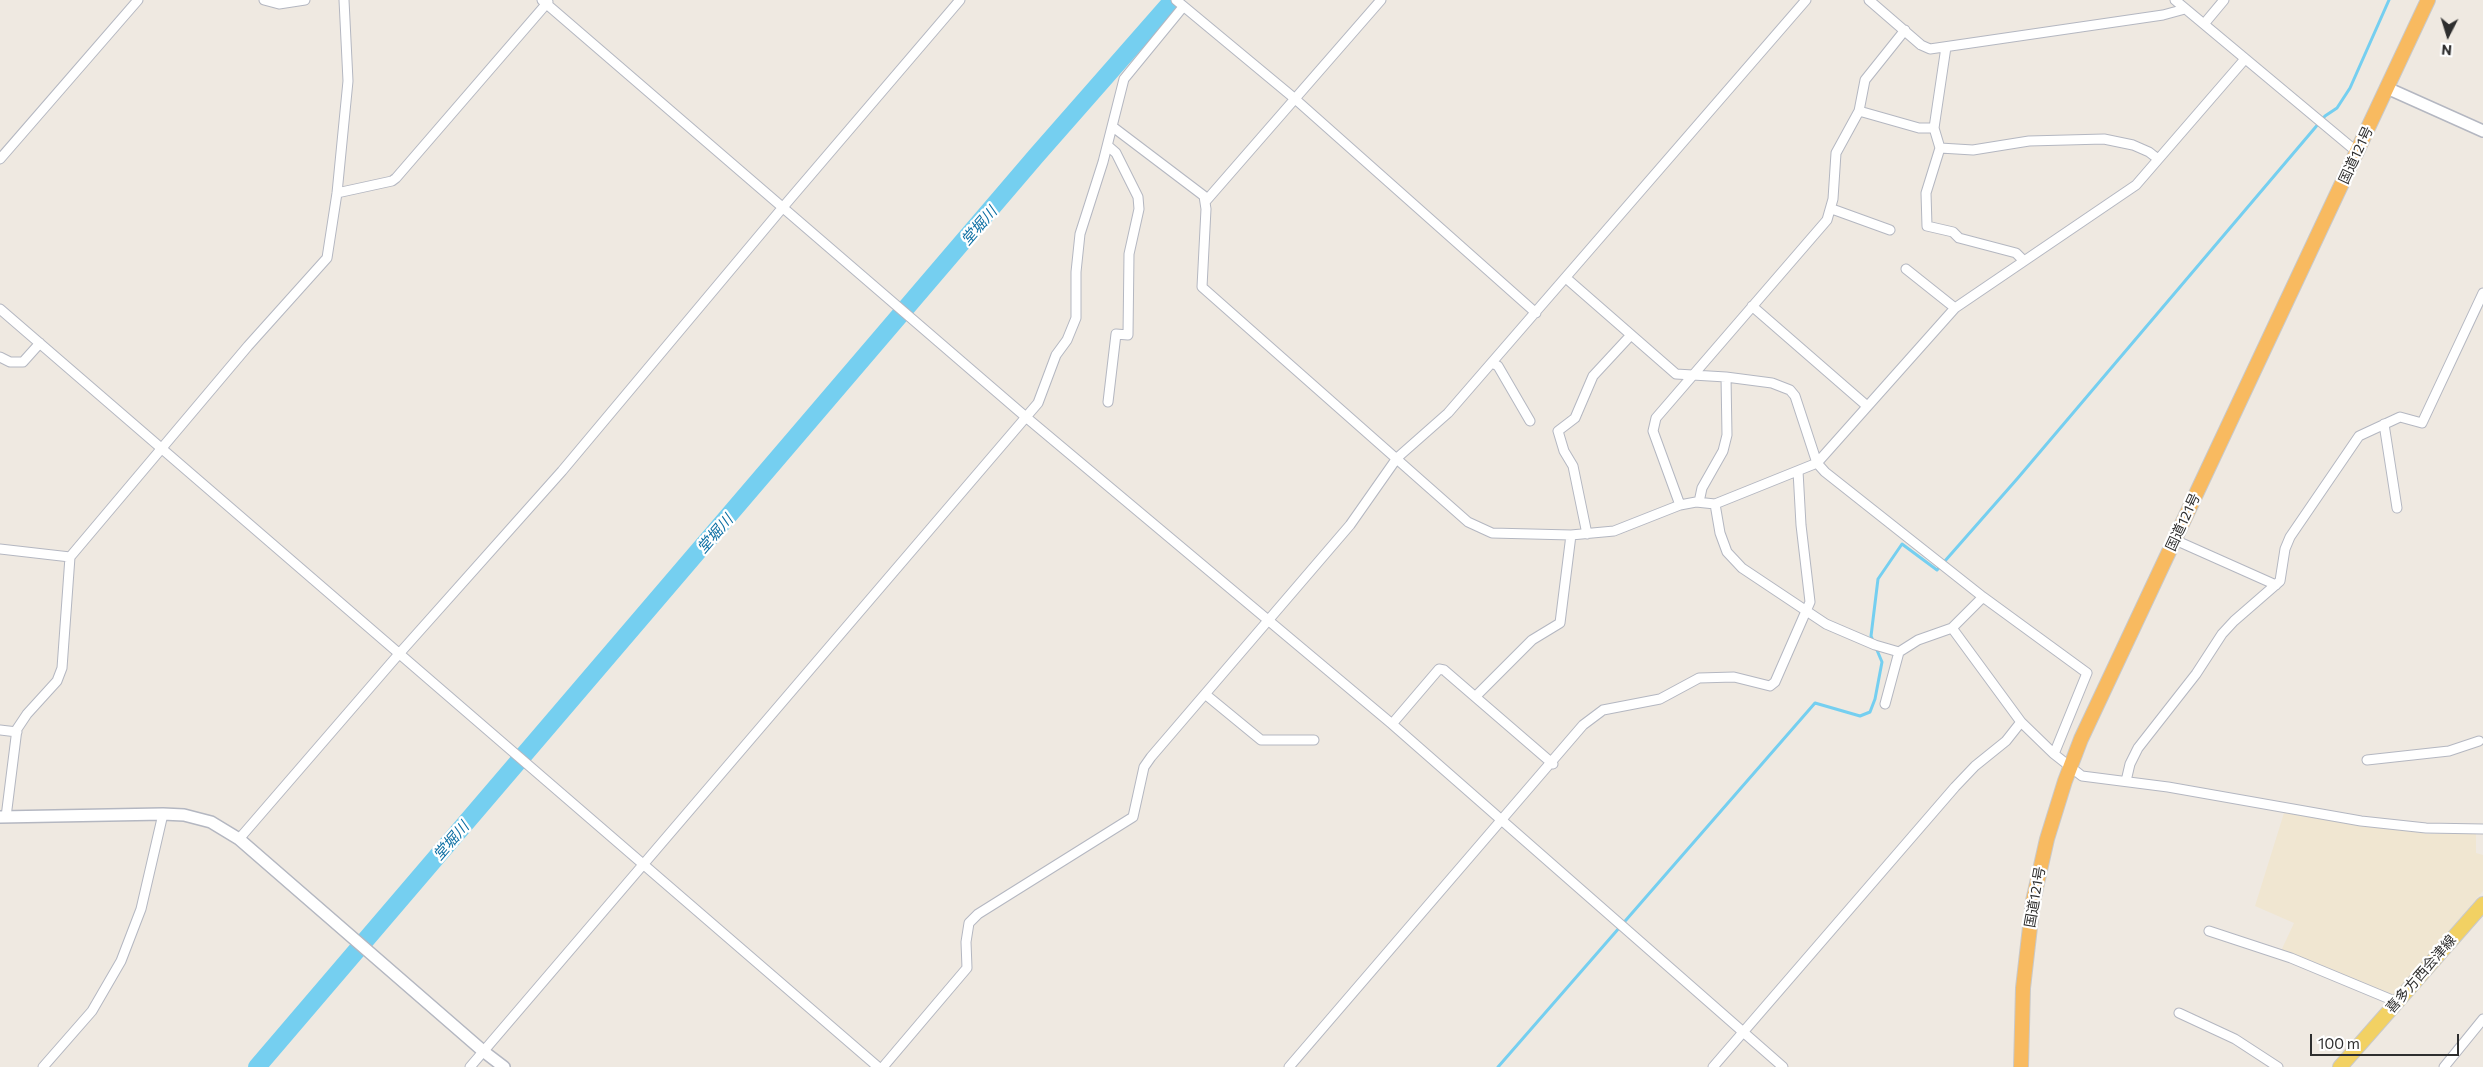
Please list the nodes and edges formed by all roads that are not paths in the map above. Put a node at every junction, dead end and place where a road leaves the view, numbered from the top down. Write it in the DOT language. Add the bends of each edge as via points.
graph roads {
  1 [pos="138,0"];
  2 [pos="264,0"];
  3 [pos="305,0"];
  4 [pos="344,0"];
  5 [pos="960,0"];
  6 [pos="1176,0"];
  7 [pos="1381,0"];
  8 [pos="1806,0"];
  9 [pos="1869,0"];
  10 [pos="2175,0"];
  11 [pos="2224,0"];
  12 [pos="2428,0"];
  13 [pos="546,1"];
  14 [pos="1183,7"];
  15 [pos="2185,9"];
  16 [pos="2204,24"];
  17 [pos="1904,30"];
  18 [pos="1946,47"];
  19 [pos="2245,59"];
  20 [pos="2387,88"];
  21 [pos="1294,98"];
  22 [pos="1859,111"];
  23 [pos="1113,127"];
  24 [pos="1934,128"];
  25 [pos="2483,131"];
  26 [pos="1108,146"];
  27 [pos="1940,148"];
  28 [pos="2357,152"];
  29 [pos="0,159"];
  30 [pos="2158,159"];
  31 [pos="337,193"];
  32 [pos="1205,202"];
  33 [pos="784,206"];
  34 [pos="1832,209"];
  35 [pos="1890,230"];
  36 [pos="2024,261"];
  37 [pos="1906,269"];
  38 [pos="1566,278"];
  39 [pos="2483,293"];
  40 [pos="1752,306"];
  41 [pos="1955,308"];
  42 [pos="0,309"];
  43 [pos="1536,312"];
  44 [pos="1630,334"];
  45 [pos="40,343"];
  46 [pos="0,357"];
  47 [pos="1492,362"];
  48 [pos="1690,376"];
  49 [pos="1726,377"];
  50 [pos="1108,402"];
  51 [pos="1867,406"];
  52 [pos="1027,418"];
  53 [pos="1530,421"];
  54 [pos="2384,424"];
  55 [pos="161,448"];
  56 [pos="1397,458"];
  57 [pos="1817,464"];
  58 [pos="1798,471"];
  59 [pos="1699,502"];
  60 [pos="1714,504"];
  61 [pos="1680,505"];
  62 [pos="2397,508"];
  63 [pos="1587,534"];
  64 [pos="1571,535"];
  65 [pos="2175,540"];
  66 [pos="0,549"];
  67 [pos="70,557"];
  68 [pos="2276,585"];
  69 [pos="1983,597"];
  70 [pos="1806,612"];
  71 [pos="1267,621"];
  72 [pos="1952,628"];
  73 [pos="1899,652"];
  74 [pos="398,655"];
  75 [pos="1205,694"];
  76 [pos="1476,696"];
  77 [pos="1885,704"];
  78 [pos="2021,722"];
  79 [pos="1392,724"];
  80 [pos="0,730"];
  81 [pos="16,732"];
  82 [pos="1314,740"];
  83 [pos="2479,741"];
  84 [pos="2054,754"];
  85 [pos="2368,760"];
  86 [pos="1552,764"];
  87 [pos="2070,767"];
  88 [pos="2126,781"];
  89 [pos="163,814"];
  90 [pos="3,817"];
  91 [pos="1502,822"];
  92 [pos="2483,829"];
  93 [pos="239,839"];
  94 [pos="642,864"];
  95 [pos="2483,904"];
  96 [pos="2209,931"];
  97 [pos="2397,1002"];
  98 [pos="2179,1013"];
  99 [pos="2483,1020"];
  100 [pos="1743,1032"];
  101 [pos="483,1051"];
  102 [pos="43,1067"];
  103 [pos="470,1067"];
  104 [pos="504,1067"];
  105 [pos="878,1067"];
  106 [pos="883,1067"];
  107 [pos="1289,1067"];
  108 [pos="1713,1067"];
  109 [pos="1783,1067"];
  110 [pos="2021,1067"];
  111 [pos="2278,1067"];
  112 [pos="2340,1067"];
  113 [pos="2444,1067"];
  1 -- 29 [label="street"];
  2 -- 3 [label="street" via="279,4"];
  4 -- 31 [label="street" via="348,81"];
  5 -- 33 [label="street"];
  6 -- 14 [label="street"];
  7 -- 21 [label="street"];
  8 -- 38 [label="street"];
  9 -- 17 [label="street"];
  10 -- 15 [label="street"];
  11 -- 16 [label="street"];
  12 -- 20 [label="highway, 国道121号"];
  13 -- 31 [label="street" via="396,178"];
  13 -- 33 [label="street"];
  14 -- 21 [label="street"];
  14 -- 23 [label="street" via="1124,78"];
  15 -- 16 [label="street"];
  15 -- 18 [label="street"];
  16 -- 19 [label="street"];
  17 -- 18 [label="street" via="1925,48"];
  17 -- 22 [label="street" via="1865,80"];
  18 -- 24 [label="street"];
  19 -- 28 [label="street"];
  19 -- 30 [label="street"];
  20 -- 25 [label="street"];
  20 -- 28 [label="highway, 国道121号"];
  21 -- 32 [label="street"];
  21 -- 43 [label="street"];
  22 -- 24 [label="street" via="1919,128"];
  22 -- 34 [label="street" via="1836,153"];
  23 -- 26 [label="street"];
  23 -- 32 [label="street" via="1198,190"];
  24 -- 27 [label="street"];
  26 -- 50 [label="street" via="1116,153 1139,200 1139,208 1129,254 1128,336 1116,334"];
  26 -- 52 [label="street" via="1080,234 1076,318 1067,340 1056,355 1038,403"];
  27 -- 30 [label="street" via="1973,150 2029,141 2104,140 2133,145"];
  27 -- 36 [label="street" via="1926,193 1927,226 2016,253"];
  28 -- 65 [label="highway, 国道121号"];
  30 -- 36 [label="street" via="2127,192"];
  31 -- 55 [label="street" via="327,258"];
  32 -- 56 [label="street" via="1202,287"];
  33 -- 52 [label="street"];
  33 -- 74 [label="street" via="562,471"];
  34 -- 35 [label="street"];
  34 -- 40 [label="street" via="1825,224"];
  36 -- 41 [label="street"];
  37 -- 41 [label="street"];
  38 -- 43 [label="street"];
  38 -- 44 [label="street"];
  39 -- 54 [label="street" via="2422,424 2404,417"];
  40 -- 48 [label="street"];
  40 -- 51 [label="street"];
  41 -- 51 [label="street"];
  42 -- 45 [label="street"];
  43 -- 47 [label="street"];
  44 -- 48 [label="street" via="1673,372"];
  44 -- 63 [label="street" via="1593,376 1575,418 1558,431 1573,466"];
  45 -- 46 [label="street" via="23,362 10,362"];
  45 -- 55 [label="street"];
  47 -- 53 [label="street" via="1498,366"];
  47 -- 56 [label="street" via="1448,413"];
  48 -- 49 [label="street"];
  48 -- 61 [label="street" via="1659,413 1654,431"];
  49 -- 57 [label="street" via="1772,383 1790,390 1795,396"];
  49 -- 59 [label="street" via="1725,443 1702,488"];
  51 -- 57 [label="street"];
  52 -- 71 [label="street"];
  52 -- 94 [label="street"];
  54 -- 62 [label="street"];
  54 -- 68 [label="street" via="2359,436 2290,537 2280,581"];
  55 -- 67 [label="street"];
  55 -- 74 [label="street"];
  56 -- 64 [label="street" via="1478,528 1507,535"];
  56 -- 71 [label="street" via="1350,525"];
  57 -- 58 [label="street"];
  57 -- 69 [label="street"];
  58 -- 60 [label="street"];
  58 -- 70 [label="street" via="1810,602"];
  59 -- 60 [label="street"];
  59 -- 61 [label="street"];
  60 -- 70 [label="street" via="1727,552 1742,568"];
  61 -- 63 [label="street" via="1614,531"];
  63 -- 64 [label="street"];
  64 -- 76 [label="street" via="1560,623 1532,640"];
  65 -- 68 [label="street"];
  65 -- 87 [label="highway, 国道121号"];
  66 -- 67 [label="street"];
  67 -- 81 [label="street" via="62,668 57,681 27,714"];
  68 -- 88 [label="street" via="2222,634 2196,674 2138,748"];
  69 -- 72 [label="street"];
  69 -- 84 [label="street" via="2087,673"];
  70 -- 73 [label="street" via="1845,633"];
  70 -- 86 [label="street" via="1775,682 1770,686 1734,678 1699,678 1660,699 1602,710 1583,725"];
  71 -- 75 [label="street"];
  71 -- 79 [label="street"];
  72 -- 73 [label="street" via="1918,640"];
  72 -- 78 [label="street"];
  73 -- 77 [label="street"];
  74 -- 93 [label="street"];
  74 -- 94 [label="street"];
  75 -- 82 [label="street" via="1261,740"];
  75 -- 106 [label="street" via="1144,767 1133,817 968,922 967,968"];
  76 -- 79 [label="street" via="1439,669"];
  76 -- 86 [label="street"];
  78 -- 84 [label="street"];
  78 -- 100 [label="street" via="1955,787"];
  79 -- 91 [label="street"];
  80 -- 81 [label="street"];
  81 -- 90 [label="street"];
  83 -- 85 [label="street" via="2450,751"];
  84 -- 87 [label="street"];
  86 -- 91 [label="street"];
  87 -- 88 [label="street" via="2082,776"];
  87 -- 110 [label="highway, 国道121号" via="2047,839 2033,901 2023,988"];
  88 -- 92 [label="street" via="2362,821 2426,828"];
  89 -- 90 [label="street"];
  89 -- 93 [label="street" via="204,819"];
  89 -- 102 [label="street" via="141,909 122,961 92,1010"];
  91 -- 100 [label="street"];
  91 -- 107 [label="street"];
  93 -- 101 [label="street"];
  94 -- 101 [label="street"];
  94 -- 105 [label="street"];
  95 -- 97 [label="main road, 喜多方西会津線"];
  96 -- 97 [label="street" via="2291,958"];
  97 -- 112 [label="main road, 喜多方西会津線"];
  98 -- 111 [label="street" via="2235,1039"];
  99 -- 113 [label="street"];
  100 -- 108 [label="street"];
  100 -- 109 [label="street"];
  101 -- 103 [label="street"];
  101 -- 104 [label="street"];
}
